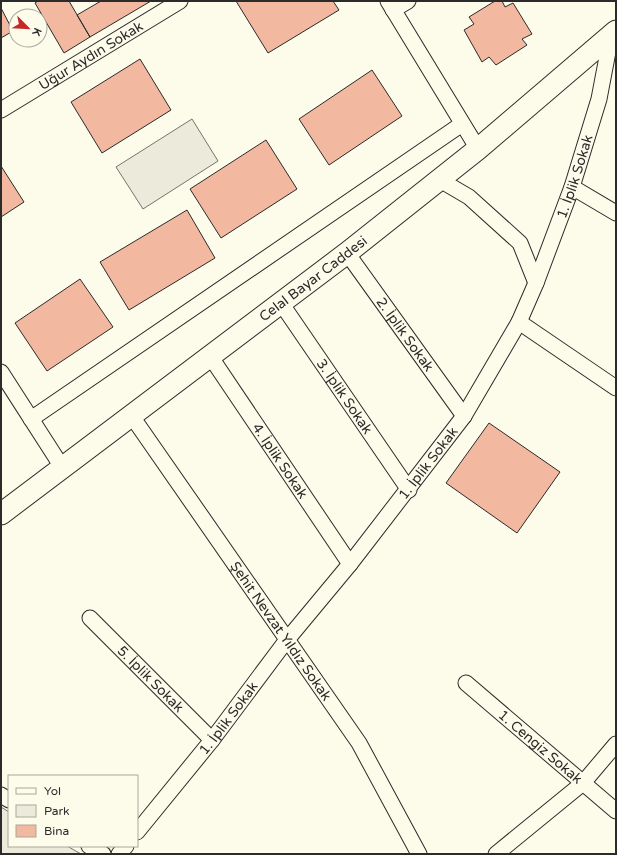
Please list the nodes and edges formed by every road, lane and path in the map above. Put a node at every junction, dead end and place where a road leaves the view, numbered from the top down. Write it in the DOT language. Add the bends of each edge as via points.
graph roads {
  1 [pos="180,1"];
  2 [pos="408,1"];
  3 [pos="391,6"];
  4 [pos="614,34"];
  5 [pos="1,110"];
  6 [pos="462,124"];
  7 [pos="478,150"];
  8 [pos="440,180"];
  9 [pos="572,187"];
  10 [pos="616,213"];
  11 [pos="347,253"];
  12 [pos="536,283"];
  13 [pos="281,303"];
  14 [pos="519,322"];
  15 [pos="210,356"];
  16 [pos="1,372"];
  17 [pos="616,388"];
  18 [pos="131,415"];
  19 [pos="464,416"];
  20 [pos="31,419"];
  21 [pos="62,467"];
  22 [pos="409,490"];
  23 [pos="1,514"];
  24 [pos="350,564"];
  25 [pos="90,618"];
  26 [pos="286,641"];
  27 [pos="466,683"];
  28 [pos="212,740"];
  29 [pos="616,744"];
  30 [pos="583,783"];
  31 [pos="616,811"];
  32 [pos="138,831"];
  33 [pos="91,847"];
  34 [pos="103,854"];
  35 [pos="419,854"];
  36 [pos="496,854"];
  1 -- 5 [label="street, Uğur Aydın Sokak"];
  2 -- 3 [label="street"];
  3 -- 6 [label="street"];
  4 -- 7 [label="main road, Celal Bayar Caddesi"];
  4 -- 9 [label="street, 1. İplik Sokak" via="600,99"];
  6 -- 7 [label="street"];
  6 -- 20 [label="street"];
  7 -- 8 [label="main road, Celal Bayar Caddesi"];
  8 -- 11 [label="main road, Celal Bayar Caddesi"];
  8 -- 12 [label="street" via="469,197 520,244"];
  9 -- 10 [label="street"];
  9 -- 12 [label="street, 1. İplik Sokak"];
  11 -- 13 [label="main road, Celal Bayar Caddesi"];
  11 -- 19 [label="street, 2. İplik Sokak"];
  12 -- 14 [label="street, 1. İplik Sokak"];
  13 -- 15 [label="main road, Celal Bayar Caddesi"];
  13 -- 22 [label="street, 3. İplik Sokak"];
  14 -- 17 [label="street"];
  14 -- 19 [label="street, 1. İplik Sokak"];
  15 -- 18 [label="main road, Celal Bayar Caddesi"];
  15 -- 24 [label="street, 4. İplik Sokak"];
  16 -- 20 [label="street"];
  18 -- 21 [label="main road, Celal Bayar Caddesi"];
  18 -- 26 [label="street, Şehit Nevzat Yıldız Sokak"];
  19 -- 22 [label="street, 1. İplik Sokak"];
  20 -- 21 [label="street"];
  21 -- 23 [label="main road, Celal Bayar Caddesi"];
  22 -- 24 [label="street, 1. İplik Sokak"];
  24 -- 26 [label="street, 1. İplik Sokak"];
  25 -- 28 [label="street, 5. İplik Sokak"];
  26 -- 28 [label="street, 1. İplik Sokak"];
  26 -- 35 [label="street, Şehit Nevzat Yıldız Sokak" via="359,743"];
  27 -- 30 [label="street, 1. Cengiz Sokak"];
  28 -- 32 [label="street, 1. İplik Sokak"];
  29 -- 30 [label="street"];
  30 -- 31 [label="street, 1. Cengiz Sokak"];
  30 -- 36 [label="street"];
  33 -- 34 [label="street"];
}
